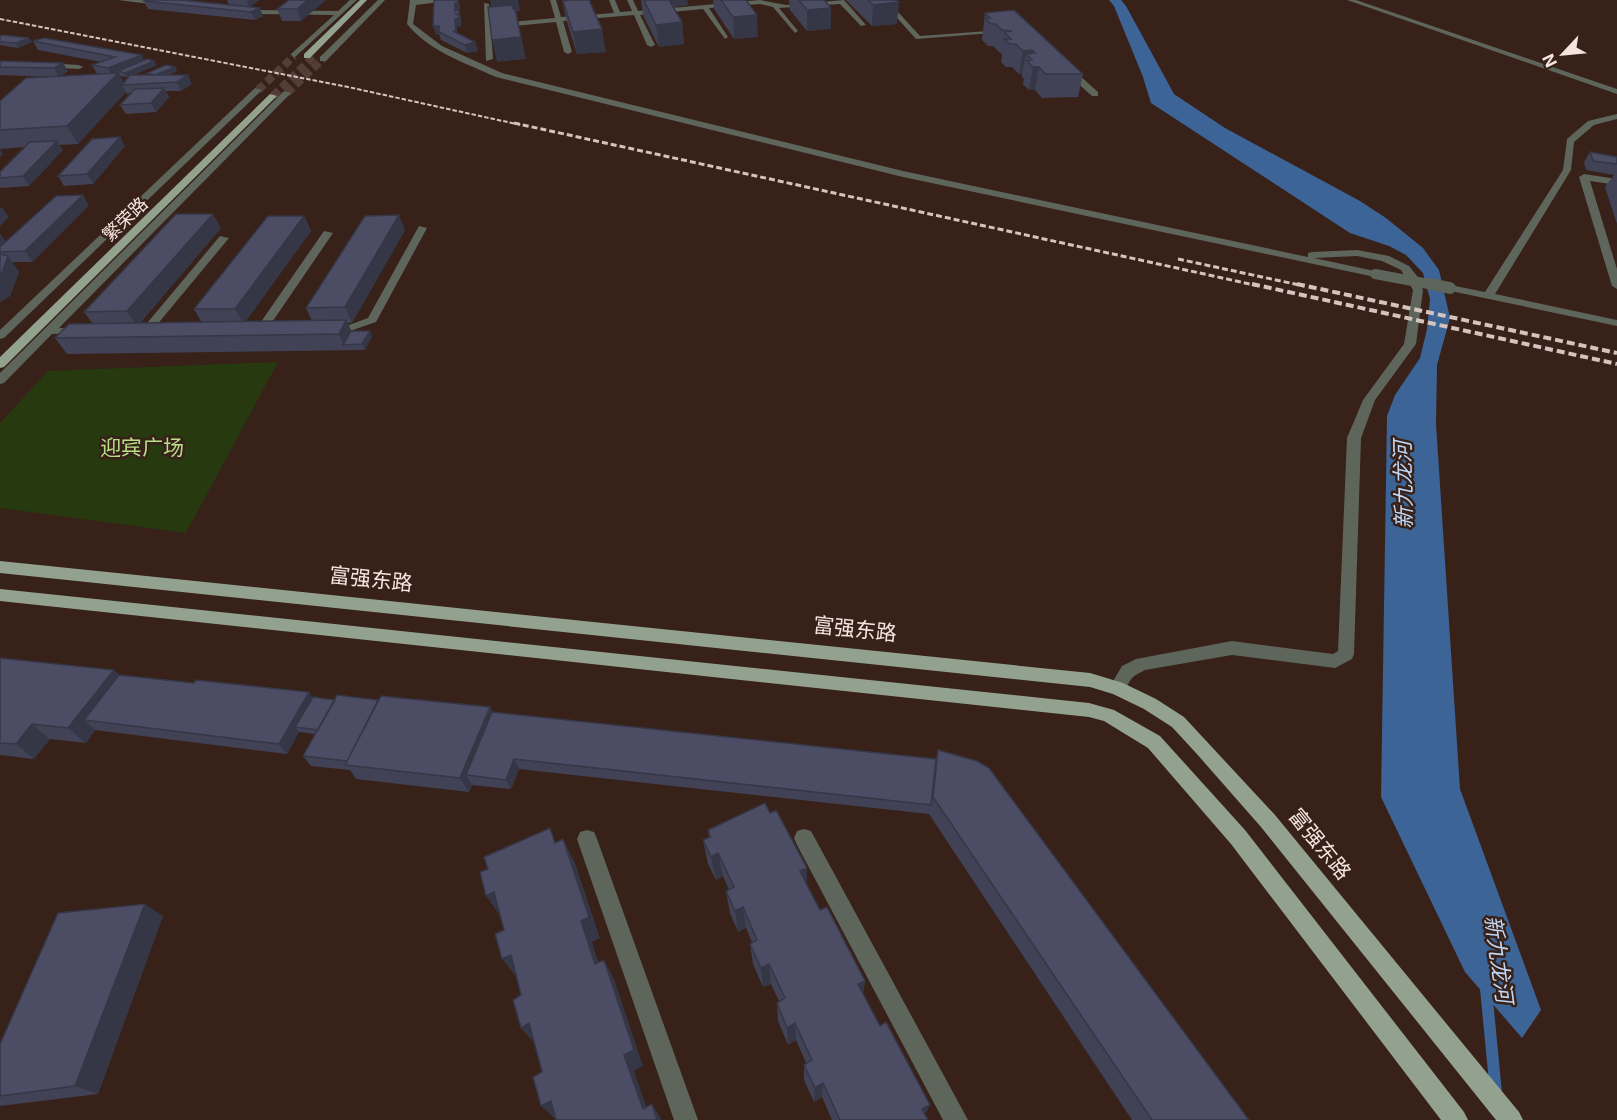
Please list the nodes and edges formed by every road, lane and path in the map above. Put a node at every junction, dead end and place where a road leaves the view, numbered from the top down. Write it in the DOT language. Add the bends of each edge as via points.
graph roads {
  1 [pos="121,0"];
  2 [pos="354,0"];
  3 [pos="364,0"];
  4 [pos="371,0"];
  5 [pos="382,0"];
  6 [pos="453,0"];
  7 [pos="553,0"];
  8 [pos="612,0"];
  9 [pos="630,0"];
  10 [pos="884,0"];
  11 [pos="1350,0"];
  12 [pos="147,1"];
  13 [pos="841,1"];
  14 [pos="412,2"];
  15 [pos="727,3"];
  16 [pos="486,4"];
  17 [pos="179,6"];
  18 [pos="777,6"];
  19 [pos="289,7"];
  20 [pos="705,7"];
  21 [pos="237,11"];
  22 [pos="341,13"];
  23 [pos="636,13"];
  24 [pos="281,14"];
  25 [pos="618,15"];
  26 [pos="559,20"];
  27 [pos="863,25"];
  28 [pos="487,27"];
  29 [pos="1013,31"];
  30 [pos="795,32"];
  31 [pos="725,37"];
  32 [pos="651,45"];
  33 [pos="568,52"];
  34 [pos="294,56"];
  35 [pos="323,59"];
  36 [pos="489,59"];
  37 [pos="1060,62"];
  38 [pos="35,65"];
  39 [pos="80,67"];
  40 [pos="1617,92"];
  41 [pos="287,93"];
  42 [pos="266,94"];
  43 [pos="1095,94"];
  44 [pos="1617,116"];
  45 [pos="1617,182"];
  46 [pos="422,228"];
  47 [pos="328,233"];
  48 [pos="224,238"];
  49 [pos="1290,256"];
  50 [pos="1617,286"];
  51 [pos="1488,296"];
  52 [pos="1617,323"];
  53 [pos="317,328"];
  54 [pos="262,329"];
  55 [pos="147,330"];
  56 [pos="49,331"];
  57 [pos="93,331"];
  58 [pos="0,336"];
  59 [pos="0,352"];
  60 [pos="0,364"];
  61 [pos="0,380"];
  62 [pos="0,567"];
  63 [pos="0,595"];
  64 [pos="1117,688"];
  65 [pos="804,838"];
  66 [pos="587,839"];
  67 [pos="686,1120"];
  68 [pos="956,1120"];
  69 [pos="1456,1120"];
  70 [pos="1511,1120"];
  1 -- 12 [label="street"];
  2 -- 22 [label="street"];
  3 -- 4 [label="main road" via="310,56"];
  5 -- 35 [label="street"];
  6 -- 14 [label="street"];
  7 -- 26 [label="street"];
  8 -- 25 [label="street"];
  9 -- 23 [label="street"];
  10 -- 29 [label="street" via="918,38"];
  11 -- 40 [label="street"];
  12 -- 17 [label="street"];
  13 -- 18 [label="street"];
  13 -- 27 [label="street"];
  14 -- 49 [label="street" via="410,24 420,34 500,75 903,174"];
  15 -- 18 [label="street"];
  15 -- 20 [label="street"];
  16 -- 28 [label="street"];
  18 -- 30 [label="street"];
  19 -- 24 [label="street"];
  20 -- 23 [label="street"];
  20 -- 31 [label="street"];
  21 -- 24 [label="street"];
  22 -- 24 [label="street"];
  22 -- 34 [label="street"];
  23 -- 25 [label="street"];
  23 -- 32 [label="street"];
  25 -- 26 [label="street"];
  26 -- 28 [label="street"];
  26 -- 33 [label="street"];
  28 -- 36 [label="street"];
  37 -- 43 [label="street"];
  38 -- 39 [label="street"];
  41 -- 56 [label="street"];
  42 -- 58 [label="street"];
  42 -- 59 [label="main road, 繁荣路"];
  42 -- 60 [label="main road, 繁荣路"];
  44 -- 51 [label="street" via="1591,123 1570,141 1567,170"];
  45 -- 50 [label="street" via="1584,177"];
  46 -- 53 [label="street" via="372,320 350,328"];
  47 -- 54 [label="street"];
  48 -- 55 [label="street"];
  49 -- 51 [label="street, bridge"];
  49 -- 64 [label="street" via="1357,253 1385,258 1405,268 1418,290 1410,344 1369,400 1354,438 1346,654 1335,661 1233,648 1142,664 1128,671"];
  51 -- 52 [label="street"];
  56 -- 57 [label="street"];
  56 -- 61 [label="street"];
  62 -- 64 [label="main road, 富强东路" via="1090,680"];
  63 -- 69 [label="main road" via="688,666 1108,715 1154,742 1230,828"];
  64 -- 70 [label="main road, 富强东路" via="1178,722 1202,747 1268,821"];
  65 -- 68 [label="street"];
  66 -- 67 [label="street"];
}
